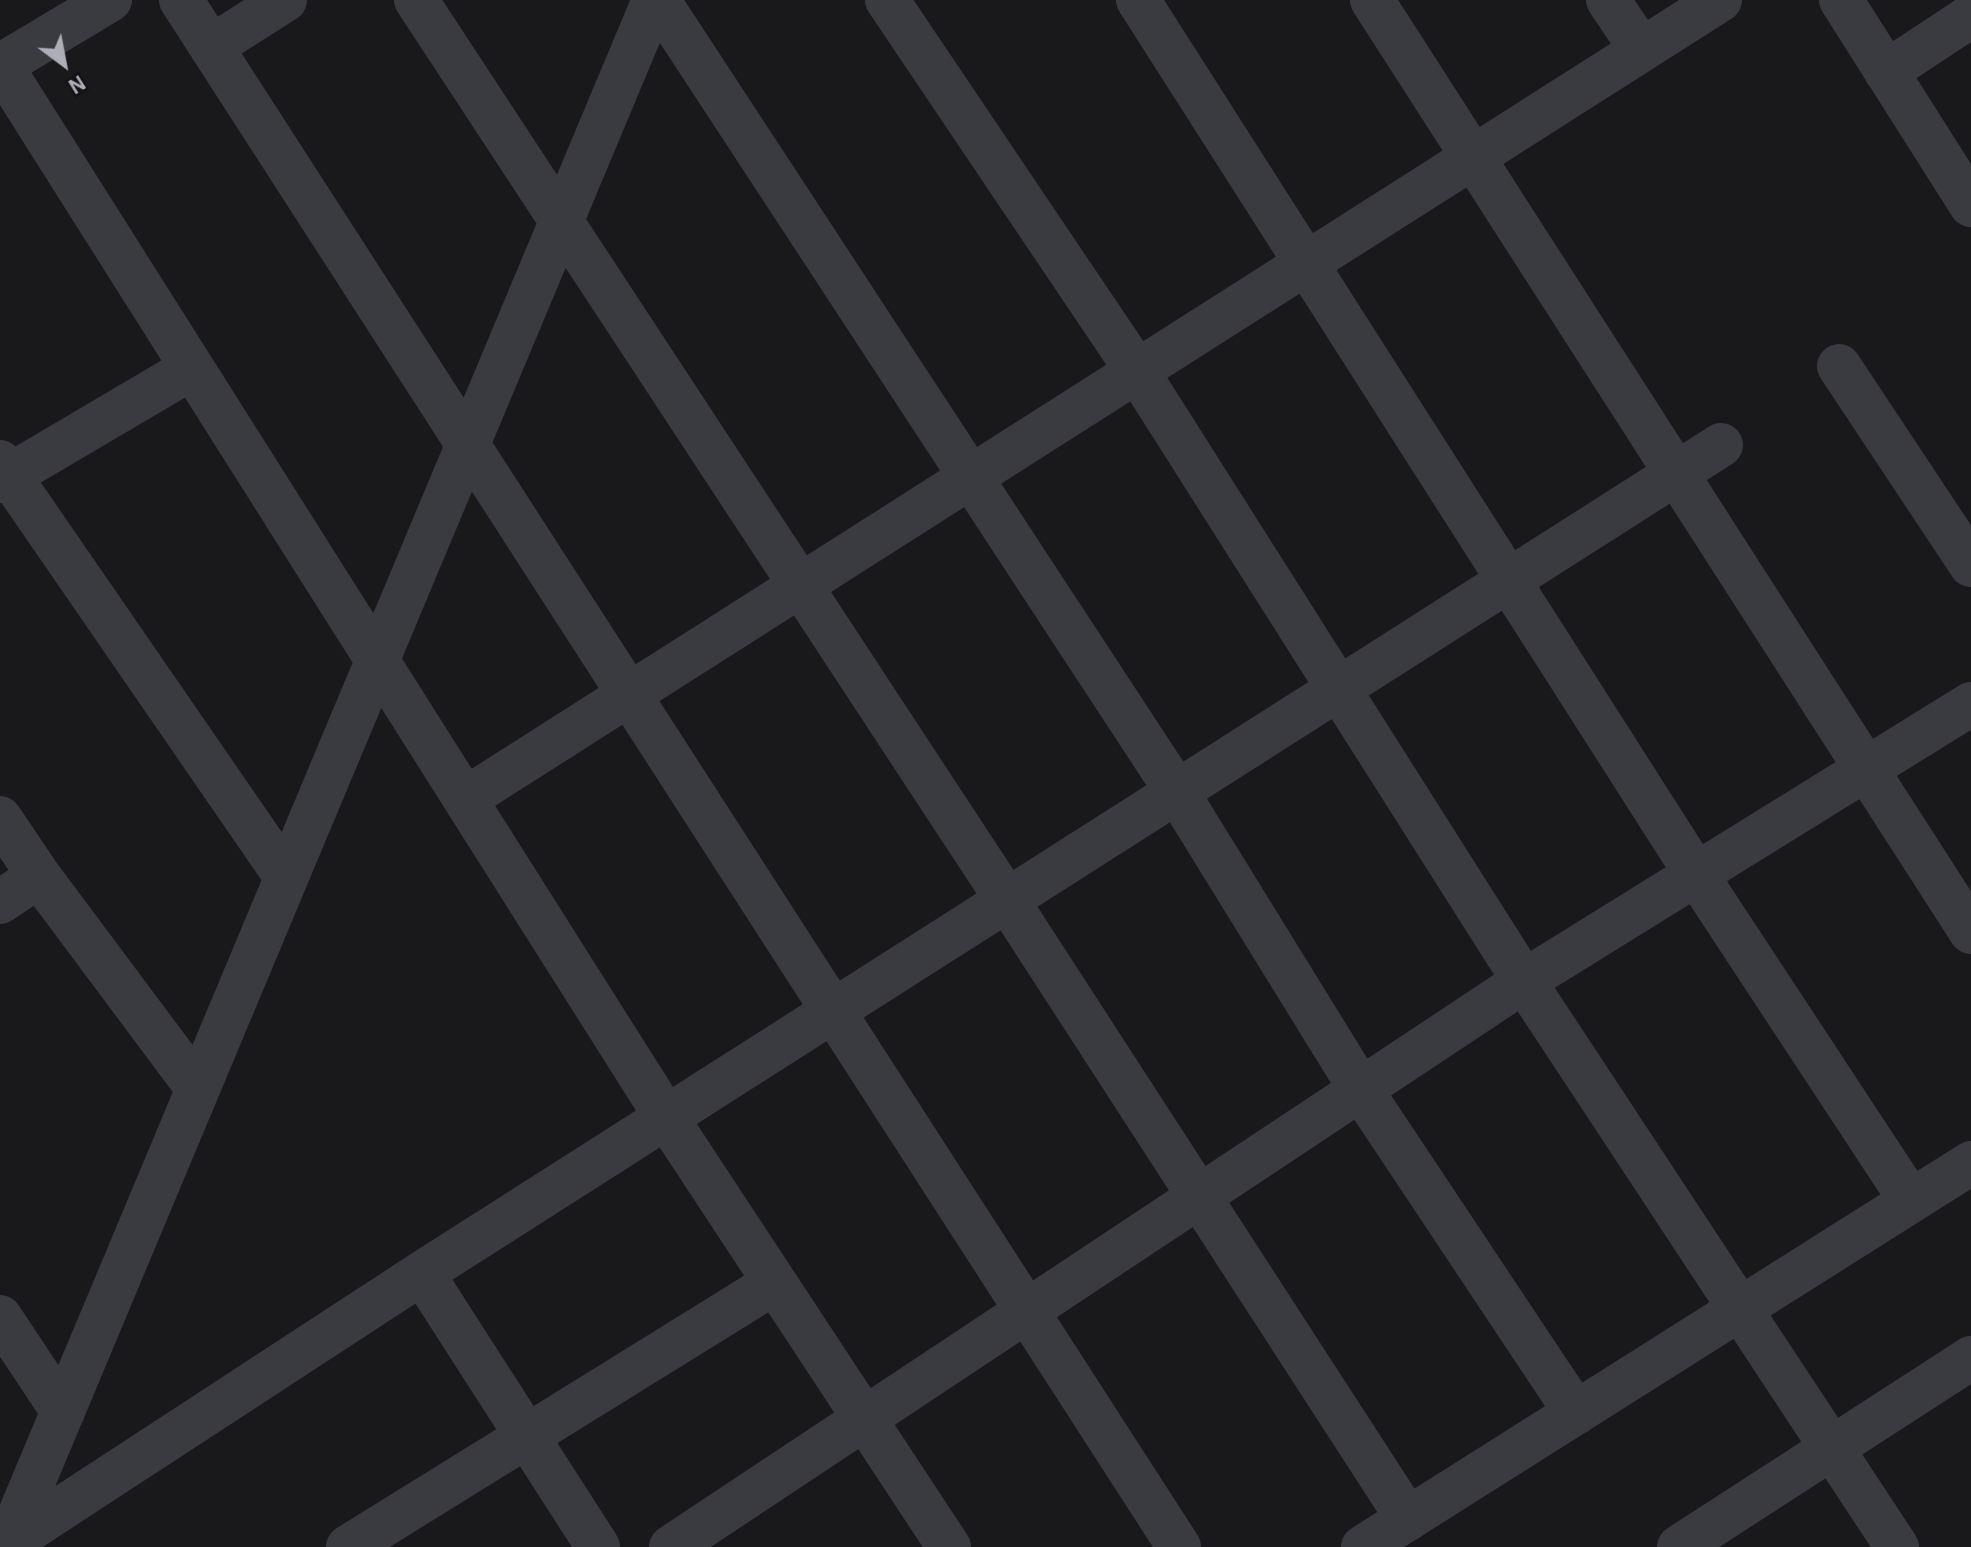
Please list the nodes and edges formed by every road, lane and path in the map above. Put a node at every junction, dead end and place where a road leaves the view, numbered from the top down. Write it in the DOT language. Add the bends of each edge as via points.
graph roads {
  1 [pos="110,0"];
  2 [pos="181,0"];
  3 [pos="285,0"];
  4 [pos="416,0"];
  5 [pos="656,0"];
  6 [pos="887,0"];
  7 [pos="1138,0"];
  8 [pos="1372,0"];
  9 [pos="1608,0"];
  10 [pos="1720,0"];
  11 [pos="1841,0"];
  12 [pos="1971,16"];
  13 [pos="211,47"];
  14 [pos="1641,49"];
  15 [pos="0,66"];
  16 [pos="1886,72"];
  17 [pos="1474,157"];
  18 [pos="1971,205"];
  19 [pos="561,223"];
  20 [pos="1306,262"];
  21 [pos="1839,366"];
  22 [pos="192,368"];
  23 [pos="1137,371"];
  24 [pos="468,445"];
  25 [pos="1721,445"];
  26 [pos="1678,471"];
  27 [pos="3,473"];
  28 [pos="971,477"];
  29 [pos="1971,565"];
  30 [pos="1510,578"];
  31 [pos="800,585"];
  32 [pos="378,660"];
  33 [pos="1338,689"];
  34 [pos="629,694"];
  35 [pos="1971,704"];
  36 [pos="1866,768"];
  37 [pos="1177,792"];
  38 [pos="465,799"];
  39 [pos="0,818"];
  40 [pos="1696,874"];
  41 [pos="39,876"];
  42 [pos="286,877"];
  43 [pos="1007,900"];
  44 [pos="0,902"];
  45 [pos="1971,932"];
  46 [pos="1524,981"];
  47 [pos="833,1010"];
  48 [pos="198,1089"];
  49 [pos="1361,1090"];
  50 [pos="666,1117"];
  51 [pos="1971,1163"];
  52 [pos="1199,1197"];
  53 [pos="1911,1201"];
  54 [pos="422,1273"];
  55 [pos="774,1283"];
  56 [pos="1741,1308"];
  57 [pos="1027,1311"];
  58 [pos="1,1322"];
  59 [pos="1971,1358"];
  60 [pos="63,1412"];
  61 [pos="1576,1413"];
  62 [pos="862,1421"];
  63 [pos="527,1436"];
  64 [pos="1832,1448"];
  65 [pos="1408,1519"];
  66 [pos="6,1545"];
  67 [pos="348,1547"];
  68 [pos="598,1547"];
  69 [pos="671,1547"];
  70 [pos="949,1547"];
  71 [pos="1179,1547"];
  72 [pos="1363,1547"];
  73 [pos="1679,1547"];
  74 [pos="1897,1547"];
  1 -- 15 [label="street"];
  2 -- 13 [label="street"];
  3 -- 13 [label="street"];
  4 -- 19 [label="street"];
  5 -- 19 [label="street"];
  5 -- 28 [label="street"];
  6 -- 23 [label="street"];
  7 -- 20 [label="street"];
  8 -- 17 [label="street"];
  9 -- 14 [label="street"];
  10 -- 14 [label="street"];
  11 -- 16 [label="street"];
  12 -- 16 [label="street"];
  13 -- 24 [label="street"];
  14 -- 17 [label="street"];
  15 -- 22 [label="street"];
  16 -- 18 [label="street"];
  17 -- 20 [label="street"];
  17 -- 26 [label="street"];
  19 -- 24 [label="street"];
  19 -- 31 [label="street"];
  20 -- 23 [label="street"];
  20 -- 30 [label="street"];
  21 -- 29 [label="street"];
  22 -- 27 [label="street"];
  22 -- 32 [label="street"];
  23 -- 28 [label="street"];
  23 -- 33 [label="street"];
  24 -- 32 [label="street"];
  24 -- 34 [label="street"];
  25 -- 26 [label="street"];
  26 -- 30 [label="street"];
  26 -- 36 [label="street"];
  27 -- 42 [label="street"];
  28 -- 31 [label="street"];
  28 -- 37 [label="street"];
  30 -- 33 [label="street"];
  30 -- 40 [label="street"];
  31 -- 34 [label="street"];
  31 -- 43 [label="street"];
  32 -- 38 [label="street"];
  32 -- 42 [label="street"];
  33 -- 37 [label="street"];
  33 -- 46 [label="street"];
  34 -- 38 [label="street"];
  34 -- 47 [label="street"];
  35 -- 36 [label="street"];
  36 -- 40 [label="street"];
  36 -- 45 [label="street"];
  37 -- 43 [label="street"];
  37 -- 49 [label="street"];
  38 -- 50 [label="street"];
  39 -- 41 [label="street"];
  40 -- 46 [label="street"];
  40 -- 53 [label="street"];
  41 -- 44 [label="street"];
  41 -- 48 [label="street"];
  42 -- 48 [label="street"];
  43 -- 47 [label="street"];
  43 -- 52 [label="street"];
  46 -- 49 [label="street"];
  46 -- 56 [label="street"];
  47 -- 50 [label="street"];
  47 -- 57 [label="street"];
  48 -- 60 [label="street"];
  49 -- 52 [label="street"];
  49 -- 61 [label="street"];
  50 -- 54 [label="street"];
  50 -- 55 [label="street"];
  51 -- 53 [label="street"];
  52 -- 57 [label="street"];
  52 -- 65 [label="street"];
  53 -- 56 [label="street"];
  54 -- 63 [label="street"];
  54 -- 66 [label="street"];
  55 -- 62 [label="street"];
  55 -- 63 [label="street"];
  56 -- 61 [label="street"];
  56 -- 64 [label="street"];
  57 -- 62 [label="street"];
  57 -- 71 [label="street"];
  58 -- 60 [label="street"];
  59 -- 64 [label="street"];
  60 -- 66 [label="street"];
  61 -- 65 [label="street"];
  62 -- 69 [label="street"];
  62 -- 70 [label="street"];
  63 -- 67 [label="street"];
  63 -- 68 [label="street"];
  64 -- 73 [label="street"];
  64 -- 74 [label="street"];
  65 -- 72 [label="street"];
}
